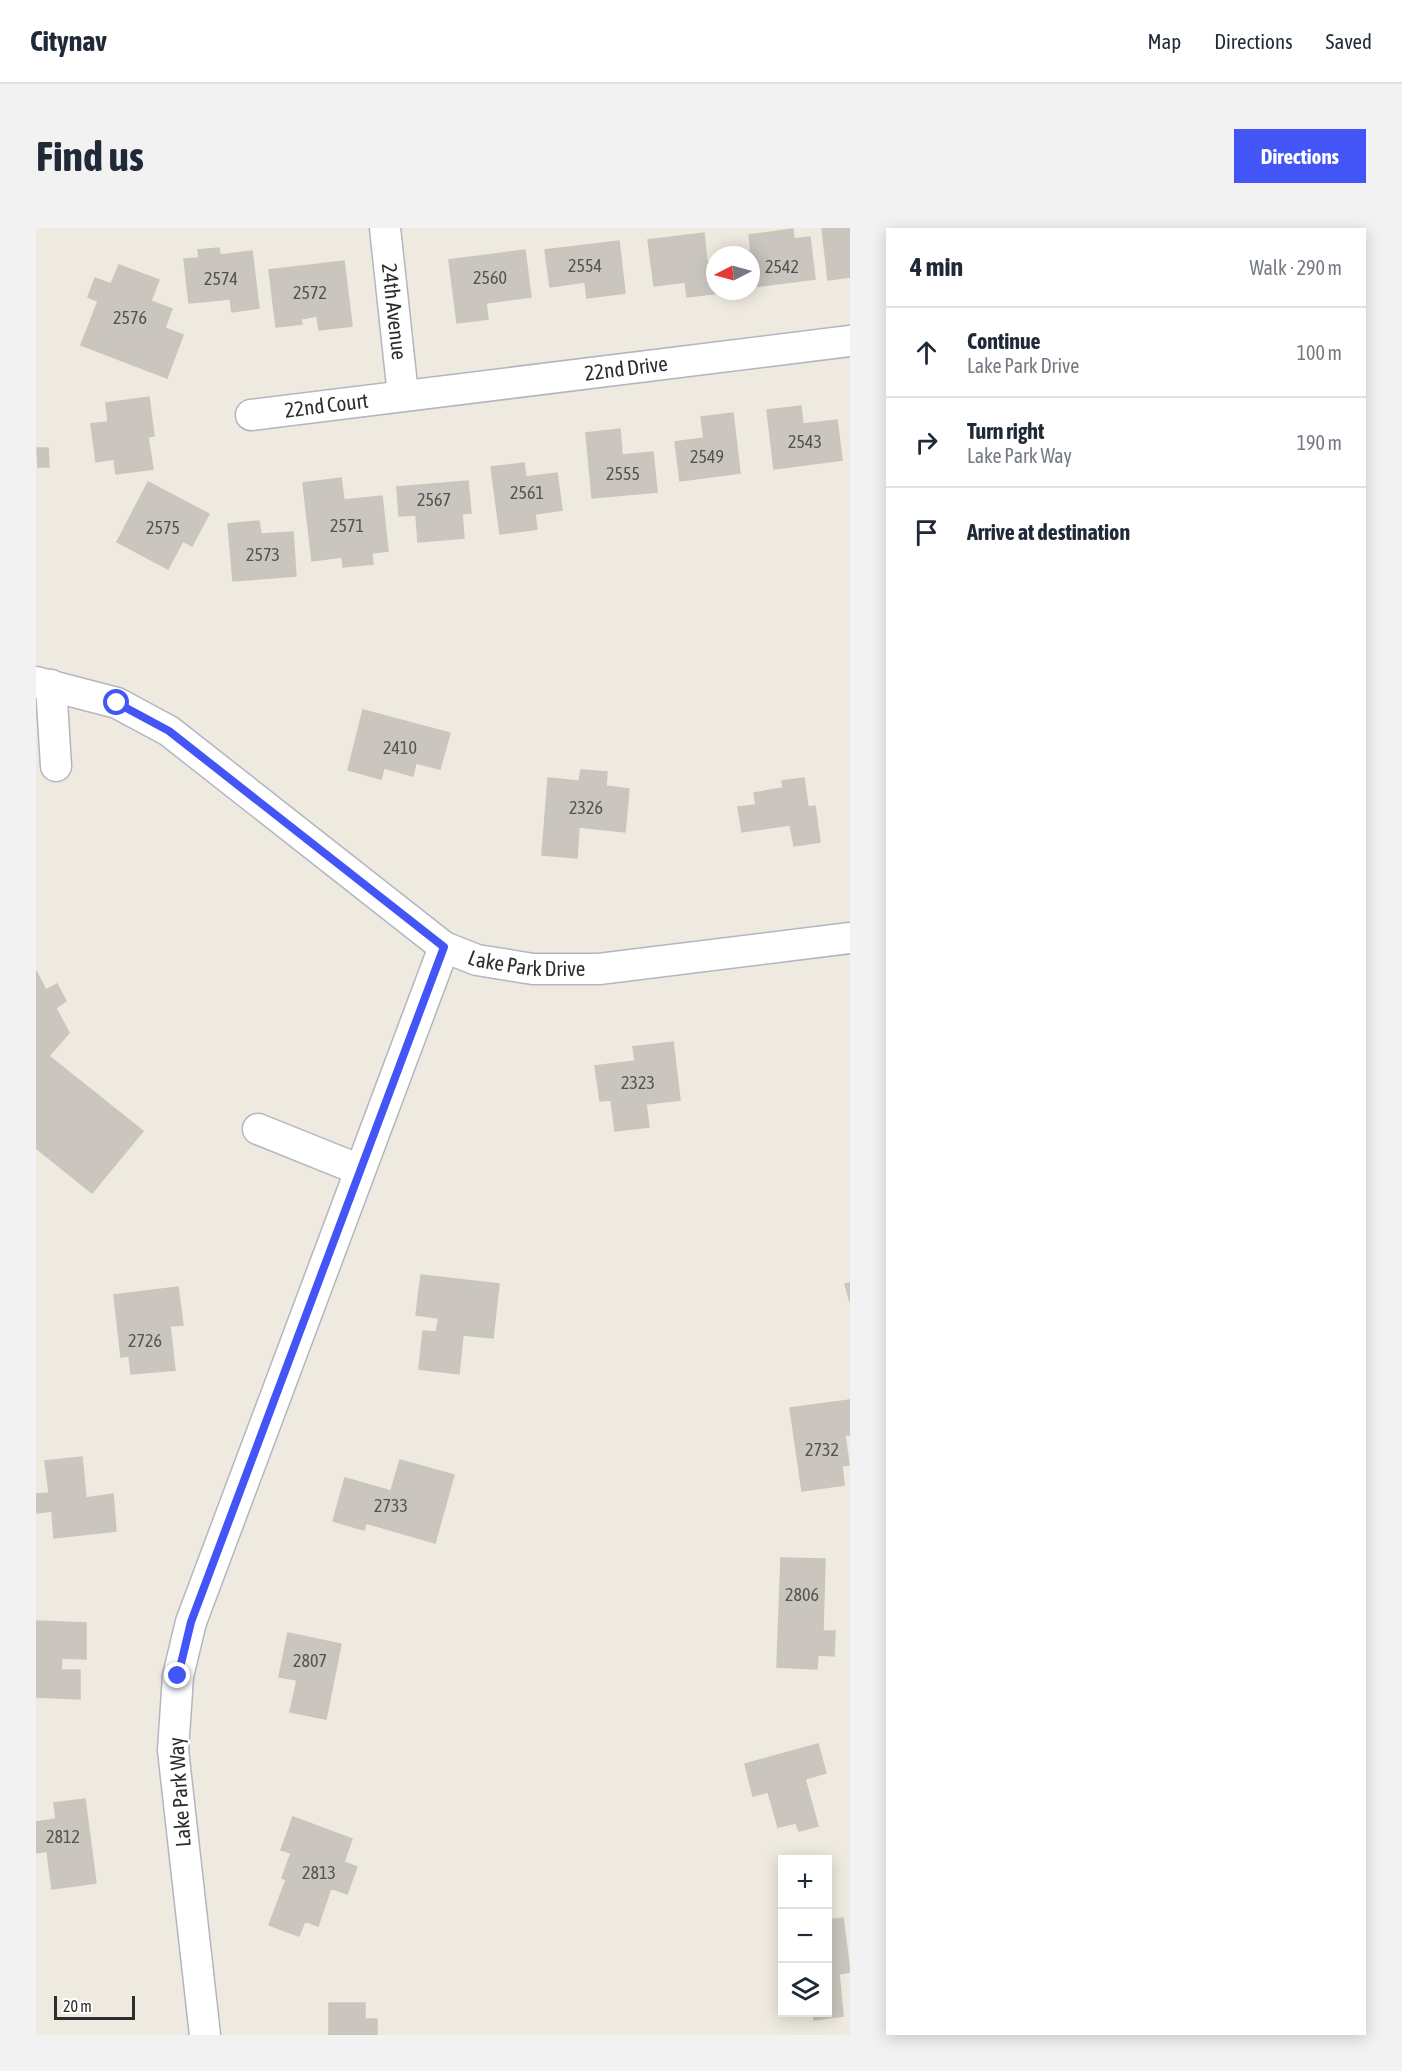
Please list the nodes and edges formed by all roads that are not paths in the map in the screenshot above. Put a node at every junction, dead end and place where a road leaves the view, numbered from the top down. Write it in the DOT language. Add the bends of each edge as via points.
graph roads {
  1 [pos="385,228"];
  2 [pos="850,341"];
  3 [pos="403,395"];
  4 [pos="251,414"];
  5 [pos="44,683"];
  6 [pos="56,766"];
  7 [pos="850,938"];
  8 [pos="444,947"];
  9 [pos="258,1129"];
  10 [pos="360,1170"];
  11 [pos="205,2035"];
  1 -- 3 [label="street, 24th Avenue"];
  2 -- 3 [label="street, 22nd Drive"];
  3 -- 4 [label="street, 22nd Court"];
  5 -- 6 [label="street"];
  5 -- 8 [label="street, Lake Park Drive" via="117,703 169,731"];
  7 -- 8 [label="street, Lake Park Drive" via="599,969 533,969 477,960"];
  8 -- 10 [label="street, Lake Park Way"];
  9 -- 10 [label="street"];
  10 -- 11 [label="street, Lake Park Way" via="191,1622 178,1676 173,1750"];
}
